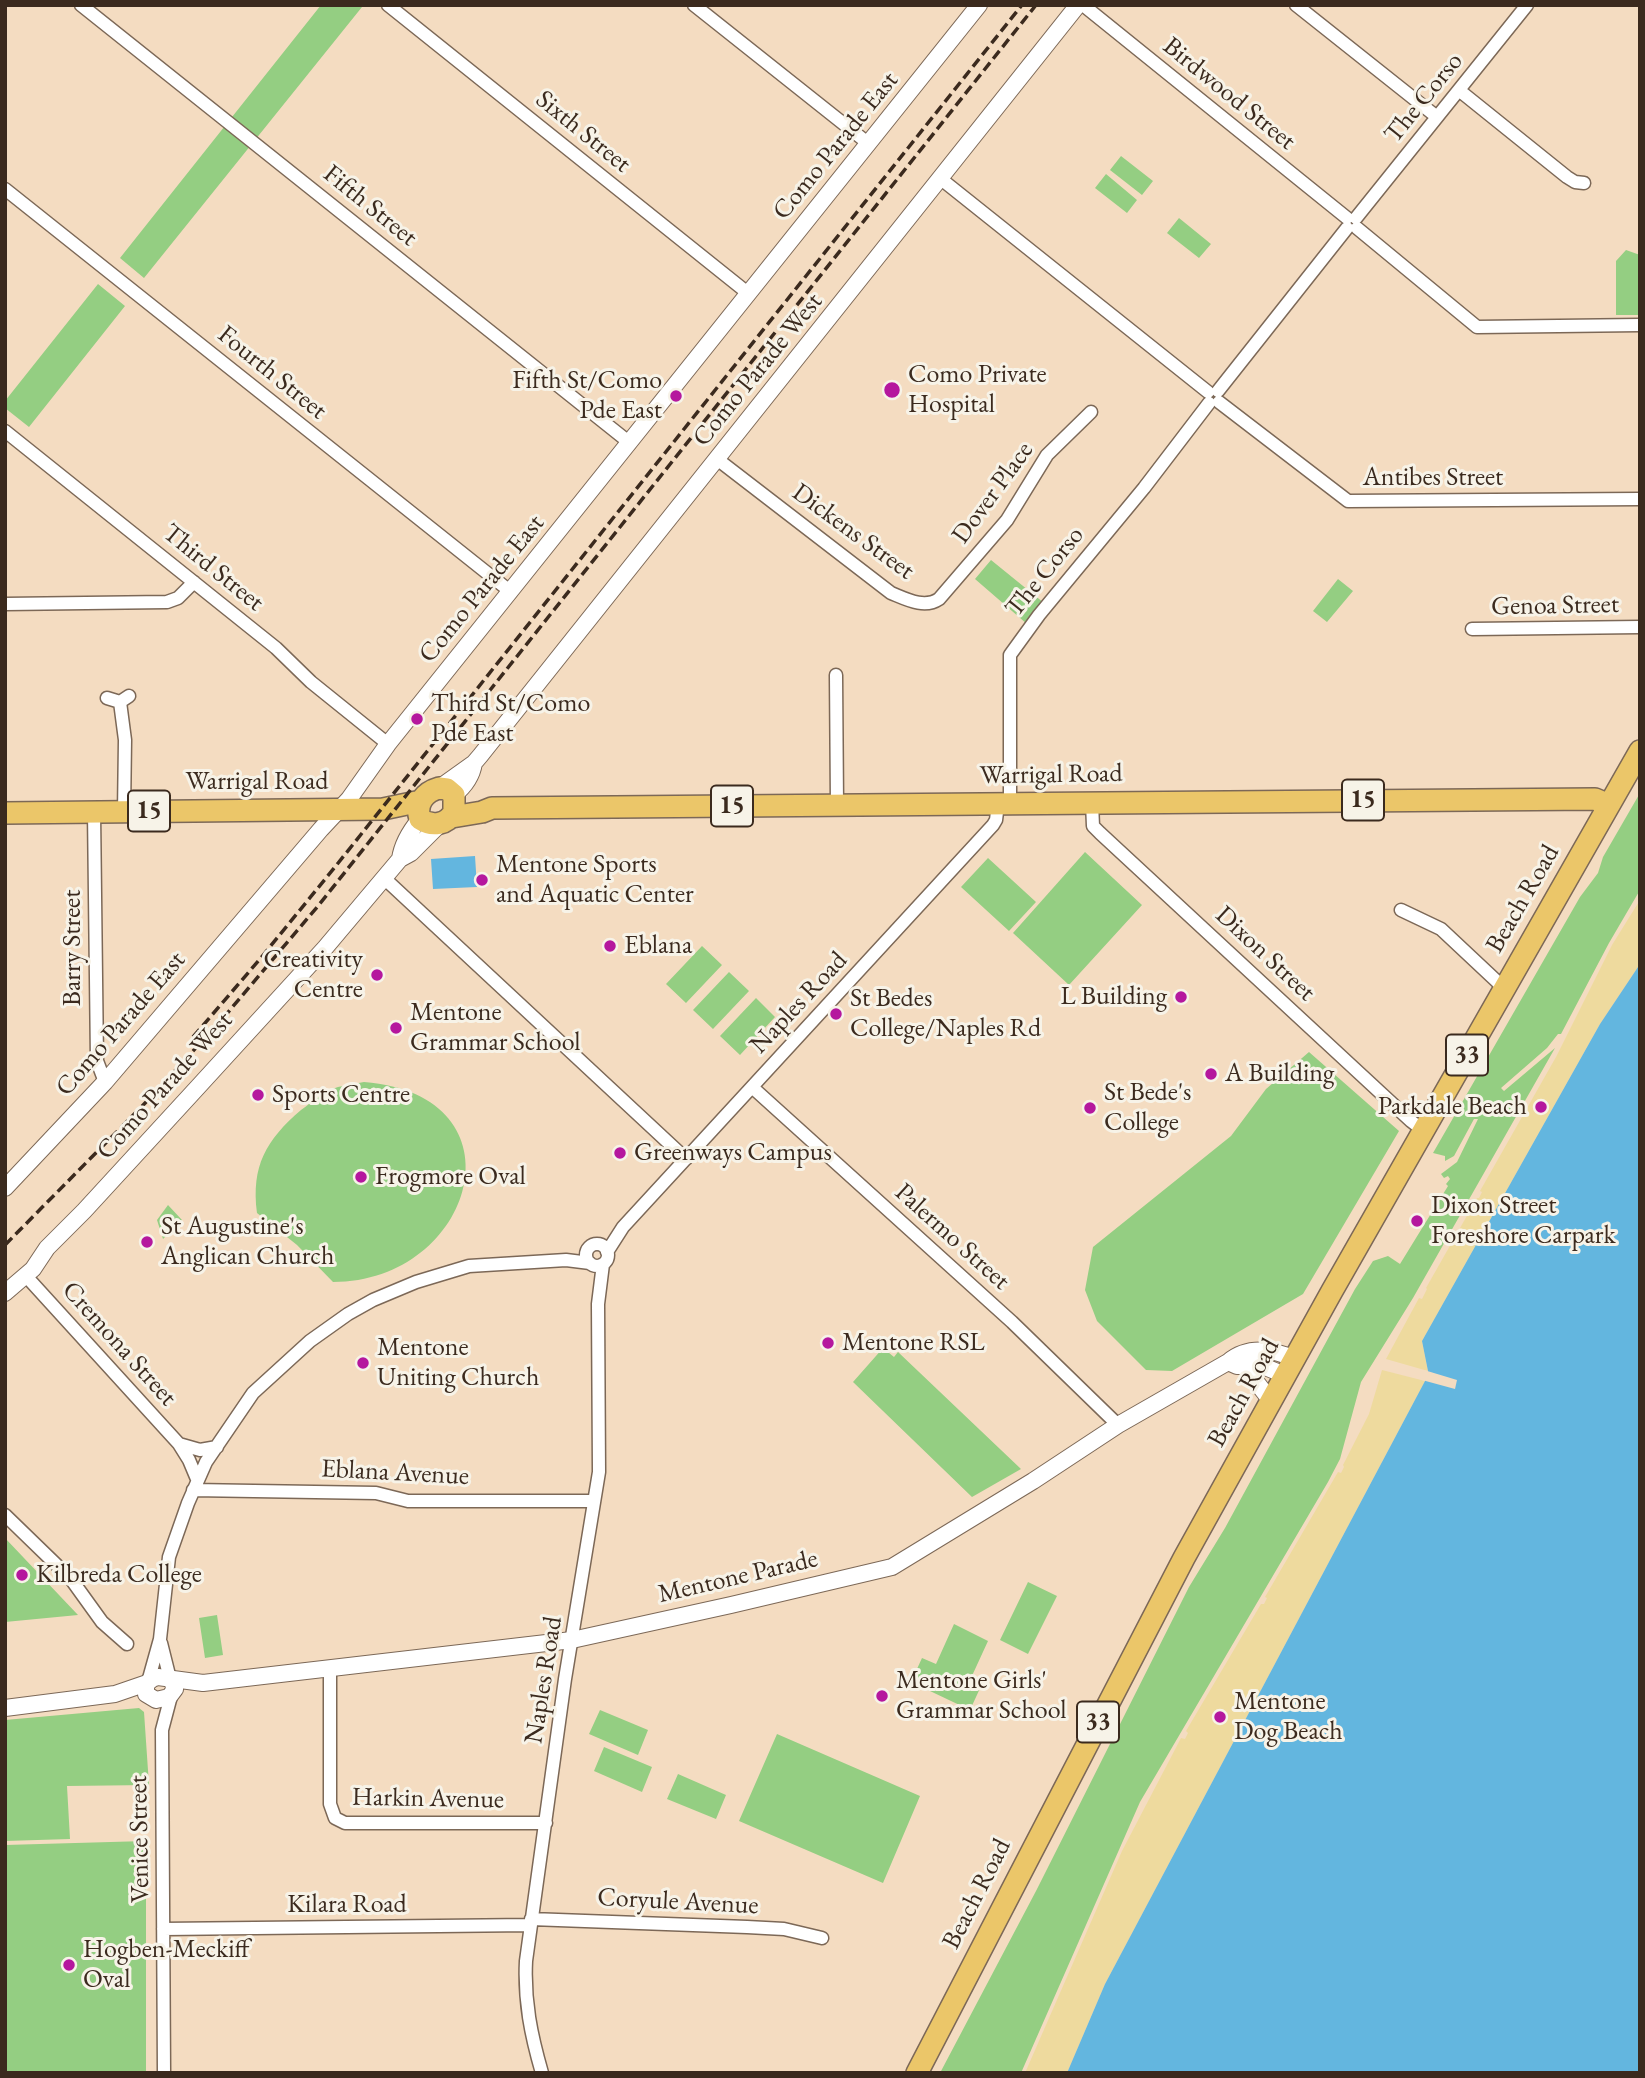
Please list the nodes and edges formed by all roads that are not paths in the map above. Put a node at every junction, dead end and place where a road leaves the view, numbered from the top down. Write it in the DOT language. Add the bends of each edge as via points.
graph roads {
  1 [pos="80,5"];
  2 [pos="388,5"];
  3 [pos="694,5"];
  4 [pos="979,5"];
  5 [pos="1078,5"];
  6 [pos="1083,5"];
  7 [pos="1296,5"];
  8 [pos="1527,5"];
  9 [pos="1460,91"];
  10 [pos="1437,117"];
  11 [pos="869,144"];
  12 [pos="941,179"];
  13 [pos="1584,183"];
  14 [pos="5,189"];
  15 [pos="1352,223"];
  16 [pos="749,294"];
  17 [pos="1640,325"];
  18 [pos="1213,397"];
  19 [pos="1091,412"];
  20 [pos="5,430"];
  21 [pos="630,443"];
  22 [pos="717,459"];
  23 [pos="1640,499"];
  24 [pos="963,571"];
  25 [pos="194,582"];
  26 [pos="511,592"];
  27 [pos="5,604"];
  28 [pos="1640,627"];
  29 [pos="1472,629"];
  30 [pos="836,675"];
  31 [pos="107,698"];
  32 [pos="388,744"];
  33 [pos="1640,751"];
  34 [pos="1092,803"];
  35 [pos="1004,804"];
  36 [pos="837,805"];
  37 [pos="1609,805"];
  38 [pos="438,807"];
  39 [pos="338,810"];
  40 [pos="94,812"];
  41 [pos="124,812"];
  42 [pos="5,813"];
  43 [pos="384,878"];
  44 [pos="1401,910"];
  45 [pos="1505,989"];
  46 [pos="105,1083"];
  47 [pos="752,1087"];
  48 [pos="1424,1131"];
  49 [pos="686,1159"];
  50 [pos="5,1188"];
  51 [pos="47,1248"];
  52 [pos="596,1257"];
  53 [pos="26,1276"];
  54 [pos="5,1282"];
  55 [pos="5,1293"];
  56 [pos="1228,1362"];
  57 [pos="1244,1366"];
  58 [pos="1290,1367"];
  59 [pos="1271,1401"];
  60 [pos="1118,1425"];
  61 [pos="179,1444"];
  62 [pos="217,1447"];
  63 [pos="195,1485"];
  64 [pos="594,1501"];
  65 [pos="5,1516"];
  66 [pos="160,1639"];
  67 [pos="572,1640"];
  68 [pos="127,1644"];
  69 [pos="330,1668"];
  70 [pos="171,1687"];
  71 [pos="148,1690"];
  72 [pos="5,1708"];
  73 [pos="162,1730"];
  74 [pos="546,1823"];
  75 [pos="531,1922"];
  76 [pos="163,1929"];
  77 [pos="822,1938"];
  78 [pos="164,2073"];
  79 [pos="542,2073"];
  80 [pos="916,2073"];
  1 -- 21 [label="street, Fifth Street"];
  2 -- 16 [label="street, Sixth Street"];
  3 -- 11 [label="street"];
  4 -- 11 [label="street, Como Parade East"];
  5 -- 12 [label="street, Como Parade West"];
  6 -- 15 [label="street, Birdwood Street"];
  7 -- 10 [label="street"];
  8 -- 9 [label="street, The Corso"];
  9 -- 10 [label="street, The Corso"];
  9 -- 13 [label="street" via="1567,177"];
  10 -- 15 [label="street, The Corso"];
  11 -- 16 [label="street, Como Parade East"];
  12 -- 18 [label="street, Antibes Street"];
  12 -- 22 [label="street, Como Parade West"];
  14 -- 26 [label="street, Fourth Street"];
  15 -- 17 [label="street, Birdwood Street" via="1477,327"];
  15 -- 18 [label="street, The Corso"];
  16 -- 21 [label="street, Como Parade East"];
  18 -- 23 [label="street, Antibes Street" via="1348,501"];
  18 -- 35 [label="street, The Corso" via="1010,655"];
  19 -- 24 [label="street, Dover Place" via="1047,455 1007,520"];
  20 -- 25 [label="street, Third Street"];
  21 -- 26 [label="street, Como Parade East"];
  22 -- 24 [label="street, Dickens Street" via="891,593 933,603"];
  22 -- 38 [label="street, Como Parade West"];
  25 -- 27 [label="street" via="167,602"];
  25 -- 32 [label="street, Third Street"];
  26 -- 32 [label="street, Como Parade East"];
  28 -- 29 [label="street, Genoa Street"];
  30 -- 36 [label="street"];
  31 -- 41 [label="street" via="125,699"];
  32 -- 39 [label="street, Como Parade East"];
  33 -- 37 [label="main road, Beach Road / 33"];
  34 -- 35 [label="main road, Warrigal Road / 15"];
  34 -- 37 [label="main road, Warrigal Road / 15" via="1595,799"];
  34 -- 48 [label="street, Dixon Street" via="1093,826 1100,833"];
  35 -- 36 [label="main road, Warrigal Road / 15"];
  35 -- 47 [label="street, Naples Road" via="993,825"];
  36 -- 38 [label="main road, Warrigal Road / 15" via="492,808 471,799"];
  37 -- 45 [label="main road, Beach Road / 33"];
  38 -- 39 [label="main road, Warrigal Road / 15" via="401,816 383,809"];
  38 -- 43 [label="street, Como Parade West" via="411,853"];
  39 -- 41 [label="main road, Warrigal Road / 15"];
  39 -- 46 [label="street, Como Parade East"];
  40 -- 41 [label="main road, Warrigal Road / 15"];
  40 -- 42 [label="main road, Warrigal Road / 15"];
  40 -- 46 [label="street, Barry Street" via="97,1061"];
  43 -- 49 [label="street"];
  43 -- 51 [label="street, Como Parade West" via="325,948"];
  44 -- 45 [label="street" via="1441,929"];
  45 -- 48 [label="main road, Beach Road / 33"];
  46 -- 50 [label="street, Como Parade East"];
  47 -- 49 [label="street, Naples Road"];
  47 -- 60 [label="street, Palermo Street" via="1012,1322"];
  48 -- 58 [label="main road, Beach Road / 33"];
  49 -- 52 [label="street, Naples Road"];
  51 -- 53 [label="street, Como Parade West"];
  51 -- 54 [label="street, Como Parade West"];
  52 -- 62 [label="street, Venice Street" via="469,1266 373,1300 310,1341 253,1394"];
  52 -- 64 [label="street, Naples Road" via="599,1472"];
  53 -- 55 [label="street, Como Parade West"];
  53 -- 61 [label="street, Cremona Street"];
  56 -- 57 [label="street"];
  56 -- 58 [label="street, Mentone Parade" via="1238,1354 1274,1351"];
  56 -- 60 [label="street, Mentone Parade"];
  57 -- 58 [label="street"];
  57 -- 59 [label="street"];
  58 -- 59 [label="main road, Beach Road / 33"];
  59 -- 80 [label="main road, Beach Road / 33" via="1173,1578"];
  60 -- 67 [label="street, Mentone Parade" via="891,1567"];
  61 -- 62 [label="street, Cremona Street" via="200,1450"];
  61 -- 63 [label="street, Cremona Street" via="192,1465"];
  62 -- 63 [label="street, Venice Street"];
  63 -- 64 [label="street, Eblana Avenue" via="376,1493 408,1501"];
  63 -- 66 [label="street, Venice Street" via="169,1557"];
  64 -- 67 [label="street, Naples Road"];
  65 -- 68 [label="street" via="71,1580 102,1622"];
  66 -- 70 [label="street, Venice Street"];
  66 -- 71 [label="street, Venice Street"];
  67 -- 69 [label="street, Mentone Parade"];
  67 -- 74 [label="street, Naples Road"];
  69 -- 70 [label="street, Mentone Parade"];
  69 -- 74 [label="street, Harkin Avenue" via="330,1804 335,1818 345,1823"];
  70 -- 71 [label="street" via="160,1700"];
  70 -- 71 [label="street" via="156,1677"];
  70 -- 73 [label="street, Venice Street"];
  71 -- 72 [label="street"];
  71 -- 73 [label="street, Venice Street"];
  73 -- 76 [label="street, Venice Street"];
  74 -- 75 [label="street, Naples Road"];
  75 -- 76 [label="street, Kilara Road"];
  75 -- 77 [label="street, Coryule Avenue" via="747,1927"];
  75 -- 79 [label="street, Naples Road" via="526,1996 528,2023"];
  76 -- 78 [label="street, Venice Street"];
}
